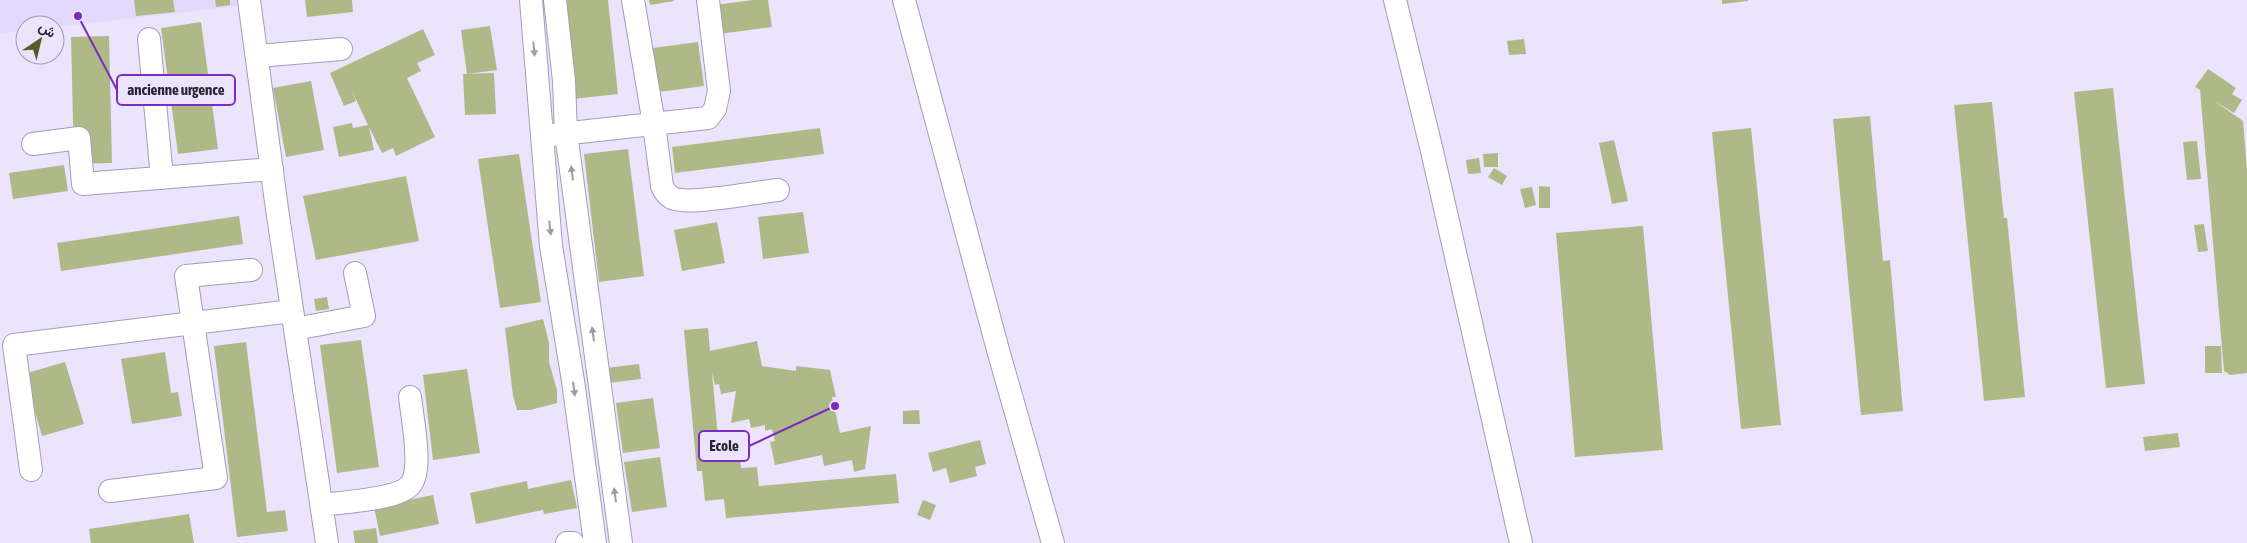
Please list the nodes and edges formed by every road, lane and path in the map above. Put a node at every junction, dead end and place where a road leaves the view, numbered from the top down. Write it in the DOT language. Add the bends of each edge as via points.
graph roads {
  1 [pos="249,0"];
  2 [pos="633,0"];
  3 [pos="708,0"];
  4 [pos="904,0"];
  5 [pos="1395,0"];
  6 [pos="556,5"];
  7 [pos="531,6"];
  8 [pos="149,39"];
  9 [pos="341,49"];
  10 [pos="258,56"];
  11 [pos="654,124"];
  12 [pos="566,133"];
  13 [pos="541,137"];
  14 [pos="33,144"];
  15 [pos="272,169"];
  16 [pos="162,178"];
  17 [pos="778,190"];
  18 [pos="251,270"];
  19 [pos="355,273"];
  20 [pos="294,320"];
  21 [pos="193,323"];
  22 [pos="410,397"];
  23 [pos="31,470"];
  24 [pos="110,491"];
  25 [pos="322,505"];
  26 [pos="326,543"];
  27 [pos="567,543"];
  28 [pos="573,543"];
  29 [pos="595,543"];
  30 [pos="622,543"];
  31 [pos="1053,543"];
  32 [pos="1521,543"];
  1 -- 10 [label="street"];
  2 -- 11 [label="street"];
  3 -- 11 [label="street" via="719,91 715,109 703,120"];
  4 -- 31 [label="street"];
  5 -- 32 [label="street"];
  6 -- 7 [label="street"];
  6 -- 12 [label="street"];
  7 -- 13 [label="street, one-way"];
  8 -- 16 [label="street"];
  9 -- 10 [label="street"];
  10 -- 15 [label="street"];
  11 -- 12 [label="street"];
  11 -- 17 [label="street" via="662,186 671,197 694,200"];
  12 -- 13 [label="street"];
  30 -- 12 [label="street, one-way"];
  13 -- 29 [label="street, one-way" via="551,246"];
  14 -- 16 [label="street" via="79,138 83,184"];
  15 -- 16 [label="street"];
  15 -- 20 [label="street"];
  18 -- 21 [label="street" via="186,276"];
  19 -- 20 [label="street" via="364,316"];
  20 -- 21 [label="street"];
  20 -- 25 [label="street"];
  21 -- 23 [label="street" via="14,345"];
  21 -- 24 [label="street" via="216,478"];
  22 -- 25 [label="street" via="415,459 415,475 411,484 400,492"];
  25 -- 26 [label="street"];
  27 -- 28 [label="street"];
}
